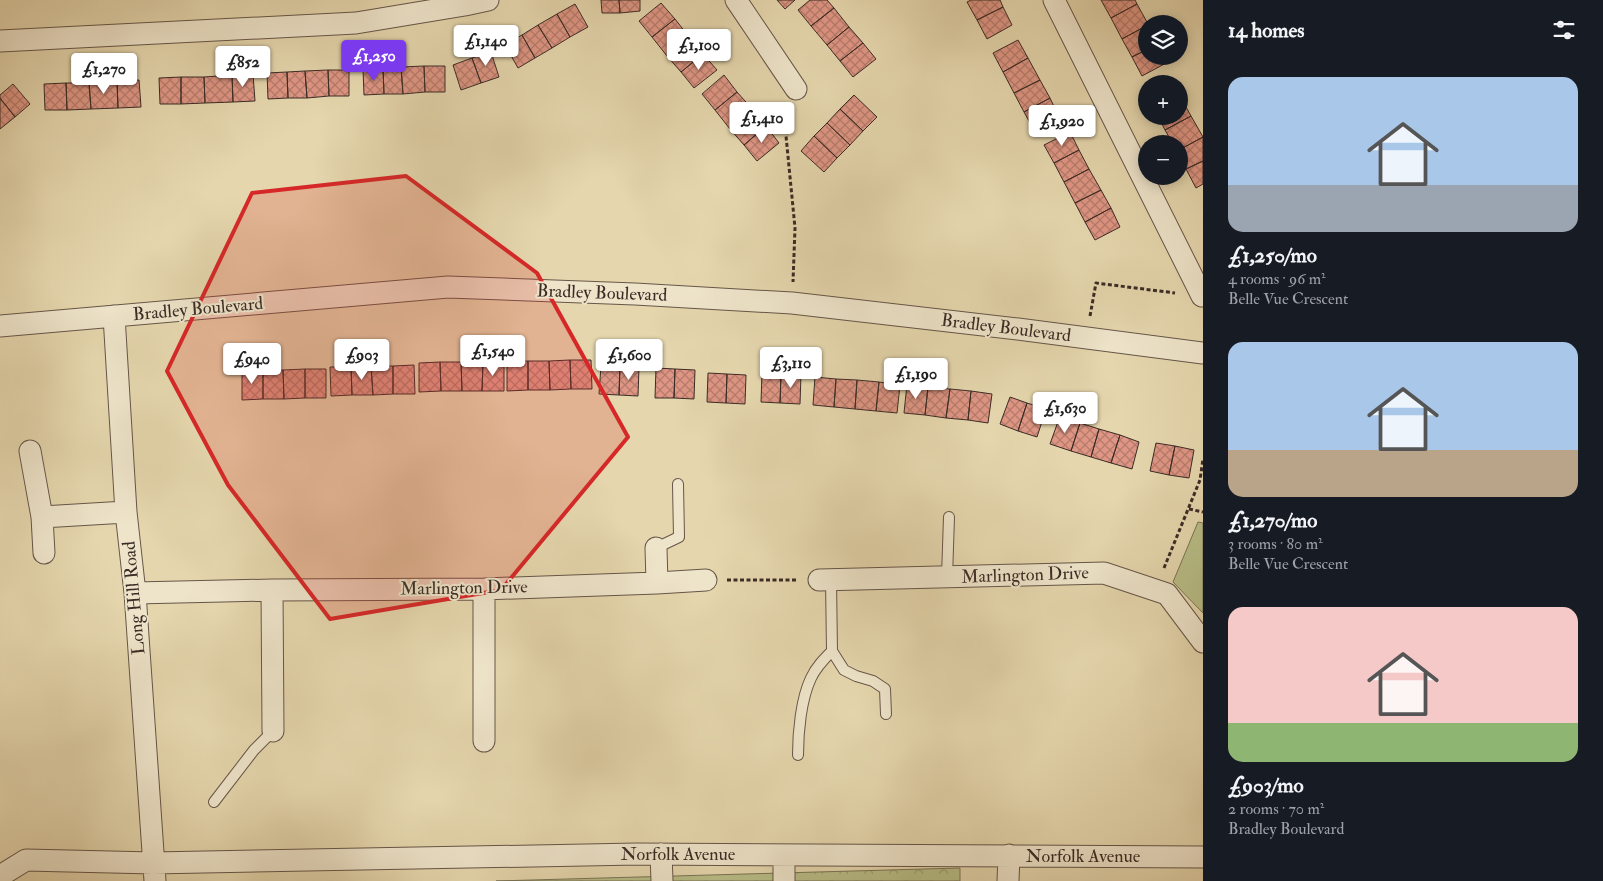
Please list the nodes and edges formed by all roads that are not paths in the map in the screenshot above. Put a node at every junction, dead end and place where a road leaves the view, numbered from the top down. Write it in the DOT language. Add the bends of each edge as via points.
graph roads {
  1 [pos="488,0"];
  2 [pos="736,0"];
  3 [pos="1054,0"];
  4 [pos="465,3"];
  5 [pos="0,40"];
  6 [pos="796,89"];
  7 [pos="1202,296"];
  8 [pos="114,316"];
  9 [pos="0,326"];
  10 [pos="1203,353"];
  11 [pos="30,451"];
  12 [pos="678,484"];
  13 [pos="126,512"];
  14 [pos="42,517"];
  15 [pos="949,517"];
  16 [pos="656,548"];
  17 [pos="44,553"];
  18 [pos="947,578"];
  19 [pos="706,580"];
  20 [pos="825,580"];
  21 [pos="656,583"];
  22 [pos="484,589"];
  23 [pos="272,590"];
  24 [pos="135,593"];
  25 [pos="1203,642"];
  26 [pos="832,650"];
  27 [pos="886,714"];
  28 [pos="273,731"];
  29 [pos="484,741"];
  30 [pos="798,755"];
  31 [pos="214,802"];
  32 [pos="661,854"];
  33 [pos="784,854"];
  34 [pos="1009,855"];
  35 [pos="1203,857"];
  36 [pos="154,872"];
  37 [pos="0,876"];
  38 [pos="662,881"];
  39 [pos="784,881"];
  40 [pos="1008,881"];
  1 -- 4 [label="street"];
  2 -- 6 [label="street"];
  3 -- 7 [label="street"];
  4 -- 5 [label="street" via="356,23"];
  8 -- 9 [label="street, Bradley Boulevard"];
  8 -- 10 [label="street, Bradley Boulevard" via="448,287 792,303"];
  8 -- 13 [label="street, Long Hill Road"];
  11 -- 14 [label="street"];
  12 -- 16 [label="lane" via="679,536"];
  13 -- 14 [label="street"];
  13 -- 24 [label="street, Long Hill Road"];
  14 -- 17 [label="street"];
  15 -- 18 [label="lane"];
  16 -- 21 [label="street"];
  18 -- 20 [label="street, Marlington Drive"];
  18 -- 25 [label="street, Marlington Drive" via="1104,573 1167,594"];
  19 -- 21 [label="street, Marlington Drive"];
  20 -- 26 [label="lane"];
  21 -- 22 [label="street, Marlington Drive"];
  22 -- 23 [label="street, Marlington Drive"];
  22 -- 29 [label="street"];
  23 -- 24 [label="street, Marlington Drive"];
  23 -- 28 [label="street"];
  24 -- 36 [label="street, Long Hill Road"];
  26 -- 27 [label="lane" via="844,670 886,689"];
  26 -- 30 [label="lane" via="810,679"];
  28 -- 31 [label="lane"];
  32 -- 33 [label="street, Norfolk Avenue"];
  32 -- 36 [label="street, Norfolk Avenue"];
  32 -- 38 [label="street"];
  33 -- 34 [label="street, Norfolk Avenue"];
  33 -- 39 [label="street"];
  34 -- 35 [label="street, Norfolk Avenue"];
  34 -- 40 [label="street"];
  36 -- 37 [label="street, Norfolk Avenue" via="26,860"];
}
